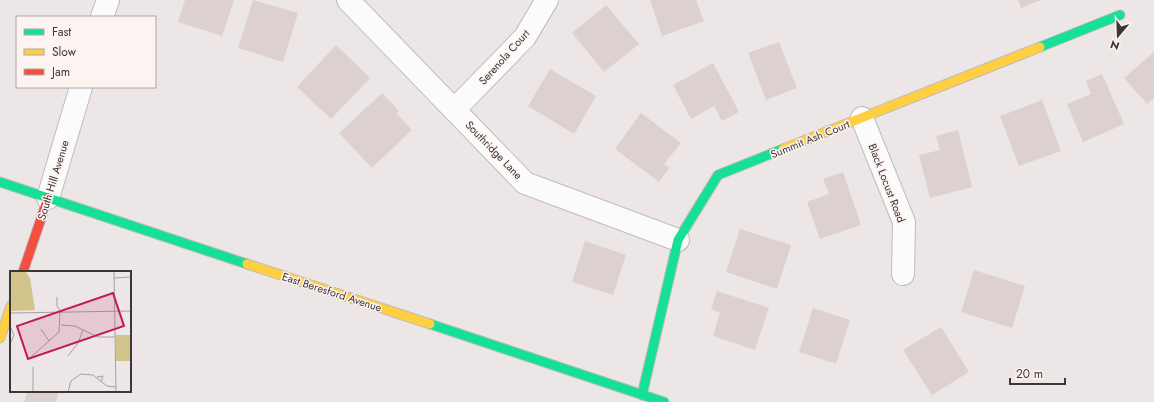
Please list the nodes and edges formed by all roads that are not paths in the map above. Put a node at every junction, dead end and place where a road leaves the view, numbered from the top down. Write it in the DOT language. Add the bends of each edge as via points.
graph roads {
  1 [pos="108,0"];
  2 [pos="348,0"];
  3 [pos="547,0"];
  4 [pos="1120,15"];
  5 [pos="102,16"];
  6 [pos="81,88"];
  7 [pos="454,110"];
  8 [pos="862,118"];
  9 [pos="0,182"];
  10 [pos="48,198"];
  11 [pos="678,240"];
  12 [pos="23,271"];
  13 [pos="904,274"];
  14 [pos="10,309"];
  15 [pos="0,338"];
  16 [pos="642,395"];
  17 [pos="664,402"];
  1 -- 5 [label="street"];
  2 -- 7 [label="street, Southridge Lane"];
  3 -- 7 [label="street, Serenola Court" via="525,36"];
  4 -- 8 [label="street, Summit Ash Court"];
  6 -- 10 [label="street, South Hill Avenue"];
  7 -- 11 [label="street, Southridge Lane" via="525,183"];
  8 -- 11 [label="street, Summit Ash Court" via="718,175"];
  8 -- 13 [label="street, Black Locust Road" via="904,222"];
  9 -- 10 [label="street, East Beresford Avenue"];
  10 -- 12 [label="street, South Hill Avenue"];
  10 -- 16 [label="street, East Beresford Avenue"];
  11 -- 16 [label="street, Summit Ash Court"];
  14 -- 15 [label="street"];
  16 -- 17 [label="street, East Beresford Avenue"];
}
